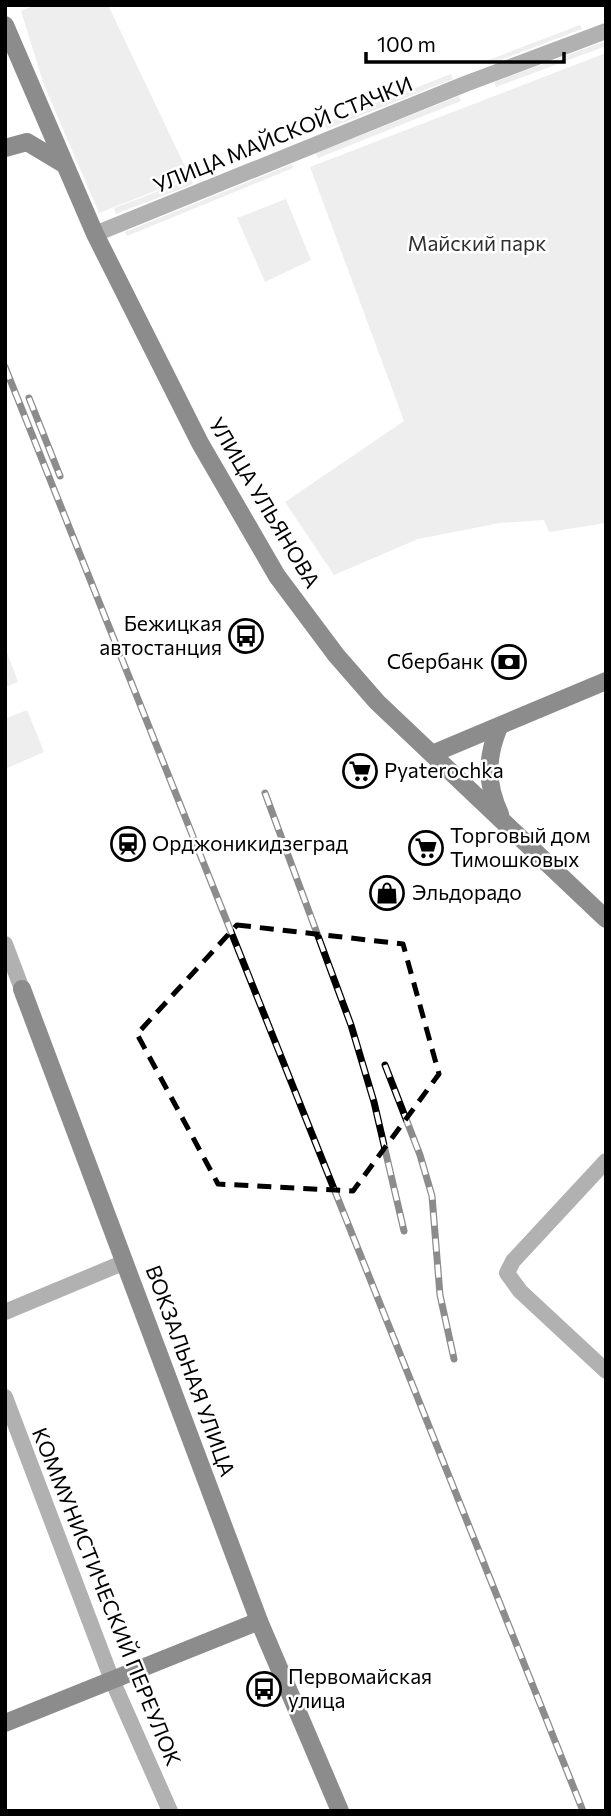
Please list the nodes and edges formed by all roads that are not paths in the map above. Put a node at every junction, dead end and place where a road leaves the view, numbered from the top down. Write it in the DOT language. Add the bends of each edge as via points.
graph roads {
  1 [pos="5,25"];
  2 [pos="606,31"];
  3 [pos="40,109"];
  4 [pos="25,142"];
  5 [pos="5,148"];
  6 [pos="62,163"];
  7 [pos="95,234"];
  8 [pos="606,681"];
  9 [pos="499,727"];
  10 [pos="432,754"];
  11 [pos="503,821"];
  12 [pos="606,919"];
  13 [pos="5,944"];
  14 [pos="22,989"];
  15 [pos="606,1161"];
  16 [pos="125,1262"];
  17 [pos="5,1312"];
  18 [pos="606,1371"];
  19 [pos="5,1397"];
  20 [pos="259,1621"];
  21 [pos="112,1680"];
  22 [pos="5,1723"];
  23 [pos="170,1811"];
  24 [pos="340,1811"];
  1 -- 3 [label="main road, УЛИЦА УЛЬЯНОВА"];
  2 -- 7 [label="street, УЛИЦА МАЙСКОЙ СТАЧКИ"];
  3 -- 4 [label="main road"];
  3 -- 6 [label="main road, УЛИЦА УЛЬЯНОВА"];
  4 -- 5 [label="main road"];
  4 -- 6 [label="main road"];
  6 -- 7 [label="main road, УЛИЦА УЛЬЯНОВА"];
  7 -- 10 [label="main road, УЛИЦА УЛЬЯНОВА" via="200,443 277,576 336,655"];
  8 -- 9 [label="main road"];
  9 -- 10 [label="main road"];
  9 -- 11 [label="main road" via="488,769 493,800"];
  10 -- 11 [label="main road, УЛИЦА УЛЬЯНОВА"];
  11 -- 12 [label="main road, УЛИЦА УЛЬЯНОВА"];
  13 -- 14 [label="street, ВОКЗАЛЬНАЯ УЛИЦА"];
  14 -- 16 [label="main road, ВОКЗАЛЬНАЯ УЛИЦА"];
  15 -- 18 [label="street" via="507,1273 520,1291"];
  16 -- 17 [label="street"];
  16 -- 20 [label="main road, ВОКЗАЛЬНАЯ УЛИЦА"];
  19 -- 21 [label="street, КОММУНИСТИЧЕСКИЙ ПЕРЕУЛОК"];
  20 -- 21 [label="main road"];
  20 -- 24 [label="main road, ВОКЗАЛЬНАЯ УЛИЦА"];
  21 -- 22 [label="main road"];
  21 -- 23 [label="street, КОММУНИСТИЧЕСКИЙ ПЕРЕУЛОК"];
}
